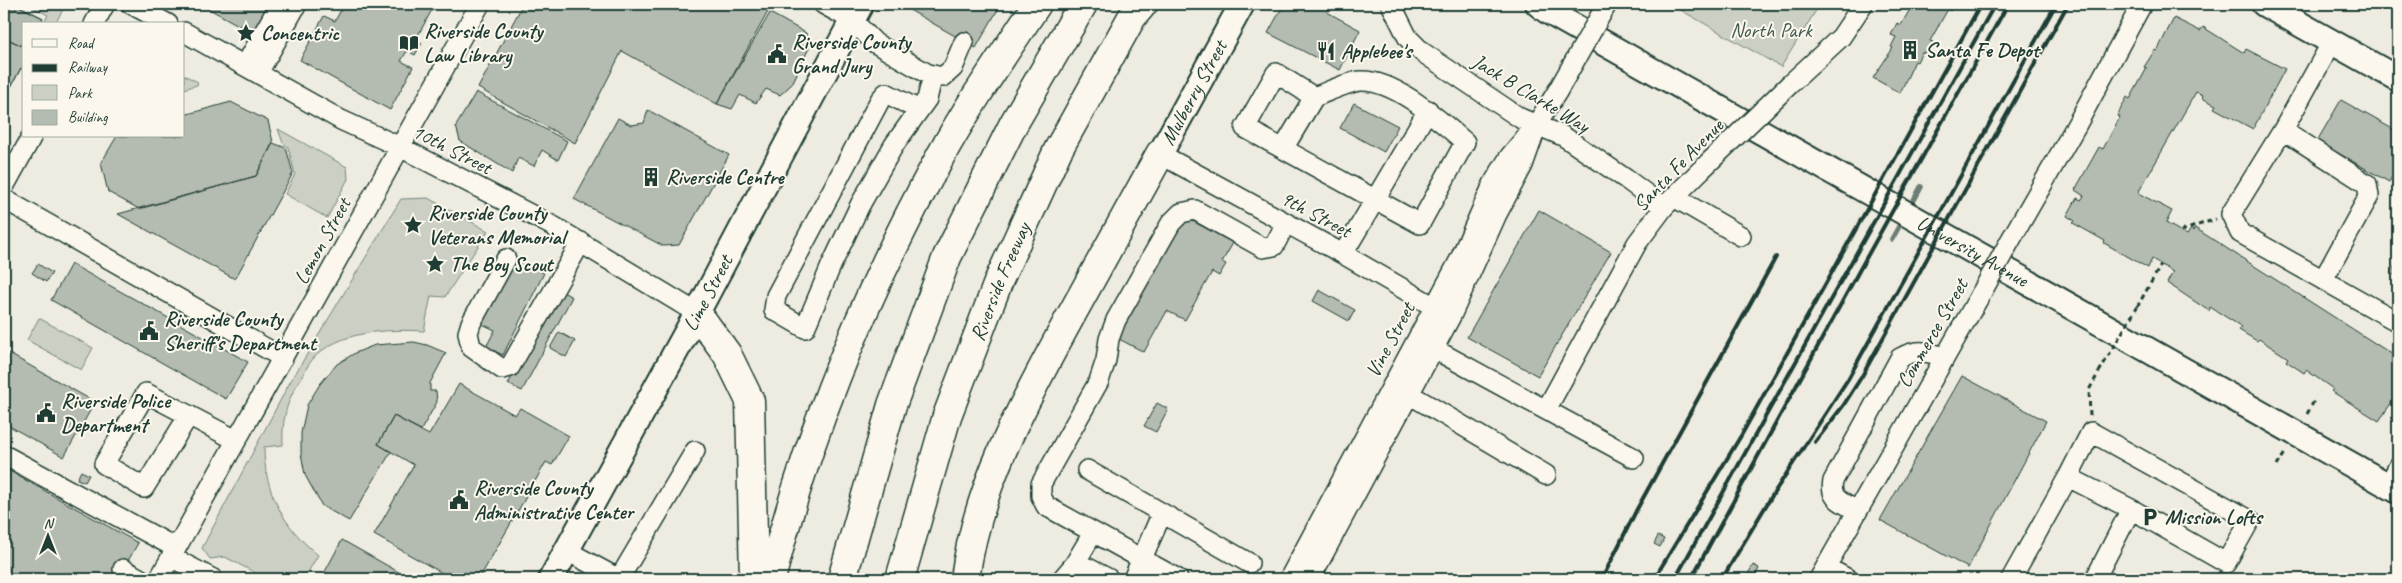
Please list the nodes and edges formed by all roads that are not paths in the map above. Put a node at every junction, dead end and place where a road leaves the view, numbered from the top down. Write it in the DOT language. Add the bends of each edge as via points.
graph roads {
  1 [pos="105,4"];
  2 [pos="131,4"];
  3 [pos="280,4"];
  4 [pos="297,4"];
  5 [pos="480,4"];
  6 [pos="823,4"];
  7 [pos="1037,4"];
  8 [pos="1084,4"];
  9 [pos="1143,4"];
  10 [pos="1242,4"];
  11 [pos="1391,4"];
  12 [pos="1521,4"];
  13 [pos="1607,4"];
  14 [pos="1863,4"];
  15 [pos="2142,4"];
  16 [pos="2264,4"];
  17 [pos="1542,7"];
  18 [pos="857,12"];
  19 [pos="95,22"];
  20 [pos="164,22"];
  21 [pos="185,33"];
  22 [pos="964,42"];
  23 [pos="2332,42"];
  24 [pos="252,69"];
  25 [pos="933,75"];
  26 [pos="2398,79"];
  27 [pos="1314,97"];
  28 [pos="920,110"];
  29 [pos="1428,110"];
  30 [pos="1536,125"];
  31 [pos="2283,130"];
  32 [pos="31,138"];
  33 [pos="400,148"];
  34 [pos="1284,149"];
  35 [pos="1160,154"];
  36 [pos="4,187"];
  37 [pos="4,199"];
  38 [pos="1376,200"];
  39 [pos="1669,202"];
  40 [pos="1286,223"];
  41 [pos="1741,236"];
  42 [pos="581,242"];
  43 [pos="1343,254"];
  44 [pos="506,258"];
  45 [pos="2323,280"];
  46 [pos="1434,306"];
  47 [pos="697,313"];
  48 [pos="1451,316"];
  49 [pos="2398,322"];
  50 [pos="1434,349"];
  51 [pos="1945,357"];
  52 [pos="283,358"];
  53 [pos="1410,394"];
  54 [pos="1546,410"];
  55 [pos="189,415"];
  56 [pos="236,440"];
  57 [pos="695,451"];
  58 [pos="4,455"];
  59 [pos="1634,458"];
  60 [pos="1087,470"];
  61 [pos="1546,475"];
  62 [pos="2068,477"];
  63 [pos="2395,481"];
  64 [pos="2131,509"];
  65 [pos="1857,511"];
  66 [pos="1162,513"];
  67 [pos="913,530"];
  68 [pos="1093,533"];
  69 [pos="567,551"];
  70 [pos="174,552"];
  71 [pos="1142,559"];
  72 [pos="1249,563"];
  73 [pos="1074,565"];
  74 [pos="123,569"];
  75 [pos="1823,573"];
  76 [pos="1175,578"];
  77 [pos="141,579"];
  78 [pos="159,579"];
  79 [pos="213,579"];
  80 [pos="552,579"];
  81 [pos="754,579"];
  82 [pos="771,579"];
  83 [pos="842,579"];
  84 [pos="900,579"];
  85 [pos="913,579"];
  86 [pos="965,579"];
  87 [pos="1062,579"];
  88 [pos="1109,579"];
  89 [pos="1133,579"];
  90 [pos="1289,579"];
  91 [pos="1310,579"];
  92 [pos="1848,579"];
  93 [pos="2011,579"];
  94 [pos="2095,579"];
  1 -- 19 [label="street"];
  2 -- 20 [label="street"];
  3 -- 24 [label="street"];
  4 -- 24 [label="street"];
  5 -- 33 [label="street, Lemon Street"];
  6 -- 18 [label="street"];
  7 -- 82 [label="highway" via="941,155 882,270 816,429"];
  8 -- 83 [label="highway" via="1014,122 947,257 892,405"];
  9 -- 67 [label="highway, Riverside Freeway" via="1132,17 1058,150 999,280 947,416"];
  10 -- 35 [label="main road, Mulberry Street"];
  11 -- 30 [label="street, Jack B Clarke Way" via="1408,38 1422,52 1520,118"];
  12 -- 17 [label="main road, University Avenue"];
  13 -- 30 [label="street, Vine Street, bridge"];
  14 -- 39 [label="street, Santa Fe Avenue, bridge" via="1841,37"];
  15 -- 51 [label="street, Commerce Street, bridge"];
  16 -- 23 [label="main road"];
  17 -- 63 [label="main road, University Avenue"];
  18 -- 25 [label="street" via="875,43"];
  18 -- 47 [label="main road, Lime Street"];
  21 -- 24 [label="street, 10th Street"];
  22 -- 25 [label="street" via="953,68 943,77"];
  23 -- 26 [label="main road"];
  23 -- 31 [label="street"];
  24 -- 33 [label="street, 10th Street" via="334,117"];
  25 -- 28 [label="street" via="927,99"];
  27 -- 29 [label="street" via="1360,81 1379,82"];
  27 -- 34 [label="street"];
  27 -- 34 [label="street" via="1276,73 1246,128"];
  28 -- 28 [label="street" via="894,145 860,205 805,328 774,310 776,296 886,93"];
  29 -- 38 [label="street"];
  29 -- 38 [label="street" via="1465,142 1420,224"];
  30 -- 39 [label="street, Jack B Clarke Way" via="1563,136 1650,196"];
  30 -- 46 [label="street, Vine Street" via="1510,156 1494,182 1459,261"];
  30 -- 48 [label="street, Vine Street" via="1523,165"];
  31 -- 45 [label="street" via="2367,184 2369,196"];
  31 -- 45 [label="street" via="2231,214 2240,233"];
  32 -- 36 [label="street"];
  33 -- 42 [label="street, 10th Street"];
  33 -- 52 [label="street, Lemon Street"];
  34 -- 38 [label="street"];
  35 -- 40 [label="street, 9th Street"];
  35 -- 86 [label="highway" via="1019,415 985,489"];
  37 -- 52 [label="street"];
  38 -- 43 [label="street"];
  39 -- 41 [label="street, Jack B Clarke Way"];
  39 -- 54 [label="street, Santa Fe Avenue" via="1637,243"];
  40 -- 43 [label="street, 9th Street"];
  40 -- 68 [label="street" via="1274,246 1263,248 1195,210 1181,213 1171,223 1116,320 1099,381 1041,484 1041,496 1046,506"];
  42 -- 44 [label="street" via="510,367 502,369 475,352 468,333"];
  42 -- 47 [label="street, 10th Street"];
  43 -- 46 [label="street, 9th Street"];
  45 -- 49 [label="street"];
  46 -- 48 [label="street, 9th Street"];
  46 -- 90 [label="street, Vine Street"];
  47 -- 69 [label="main road, Lime Street"];
  47 -- 81 [label="highway" via="727,354 750,401"];
  48 -- 50 [label="street, Vine Street"];
  50 -- 53 [label="street, Vine Street"];
  50 -- 54 [label="street"];
  51 -- 65 [label="street, Commerce Street"];
  51 -- 65 [label="street" via="1922,351 1900,358 1833,481 1831,491 1834,497"];
  52 -- 56 [label="street, Lemon Street"];
  53 -- 61 [label="street"];
  53 -- 91 [label="street, Vine Street"];
  54 -- 59 [label="street"];
  55 -- 55 [label="street" via="146,393 104,464 144,488"];
  55 -- 56 [label="street"];
  56 -- 70 [label="street, Lemon Street"];
  57 -- 69 [label="street" via="619,579"];
  58 -- 70 [label="street"];
  60 -- 66 [label="street"];
  62 -- 64 [label="street"];
  62 -- 64 [label="street" via="2091,432 2250,520 2226,563"];
  62 -- 93 [label="street"];
  64 -- 94 [label="street"];
  65 -- 75 [label="street, Commerce Street"];
  66 -- 71 [label="street"];
  66 -- 72 [label="street"];
  67 -- 84 [label="highway, Riverside Freeway"];
  67 -- 85 [label="highway"];
  68 -- 71 [label="street"];
  68 -- 73 [label="street"];
  69 -- 80 [label="main road, Lime Street"];
  70 -- 78 [label="street, Lemon Street"];
  70 -- 79 [label="street"];
  71 -- 76 [label="street"];
  71 -- 89 [label="street"];
  73 -- 87 [label="street"];
  73 -- 88 [label="street"];
  74 -- 77 [label="street"];
  75 -- 92 [label="street"];
}
